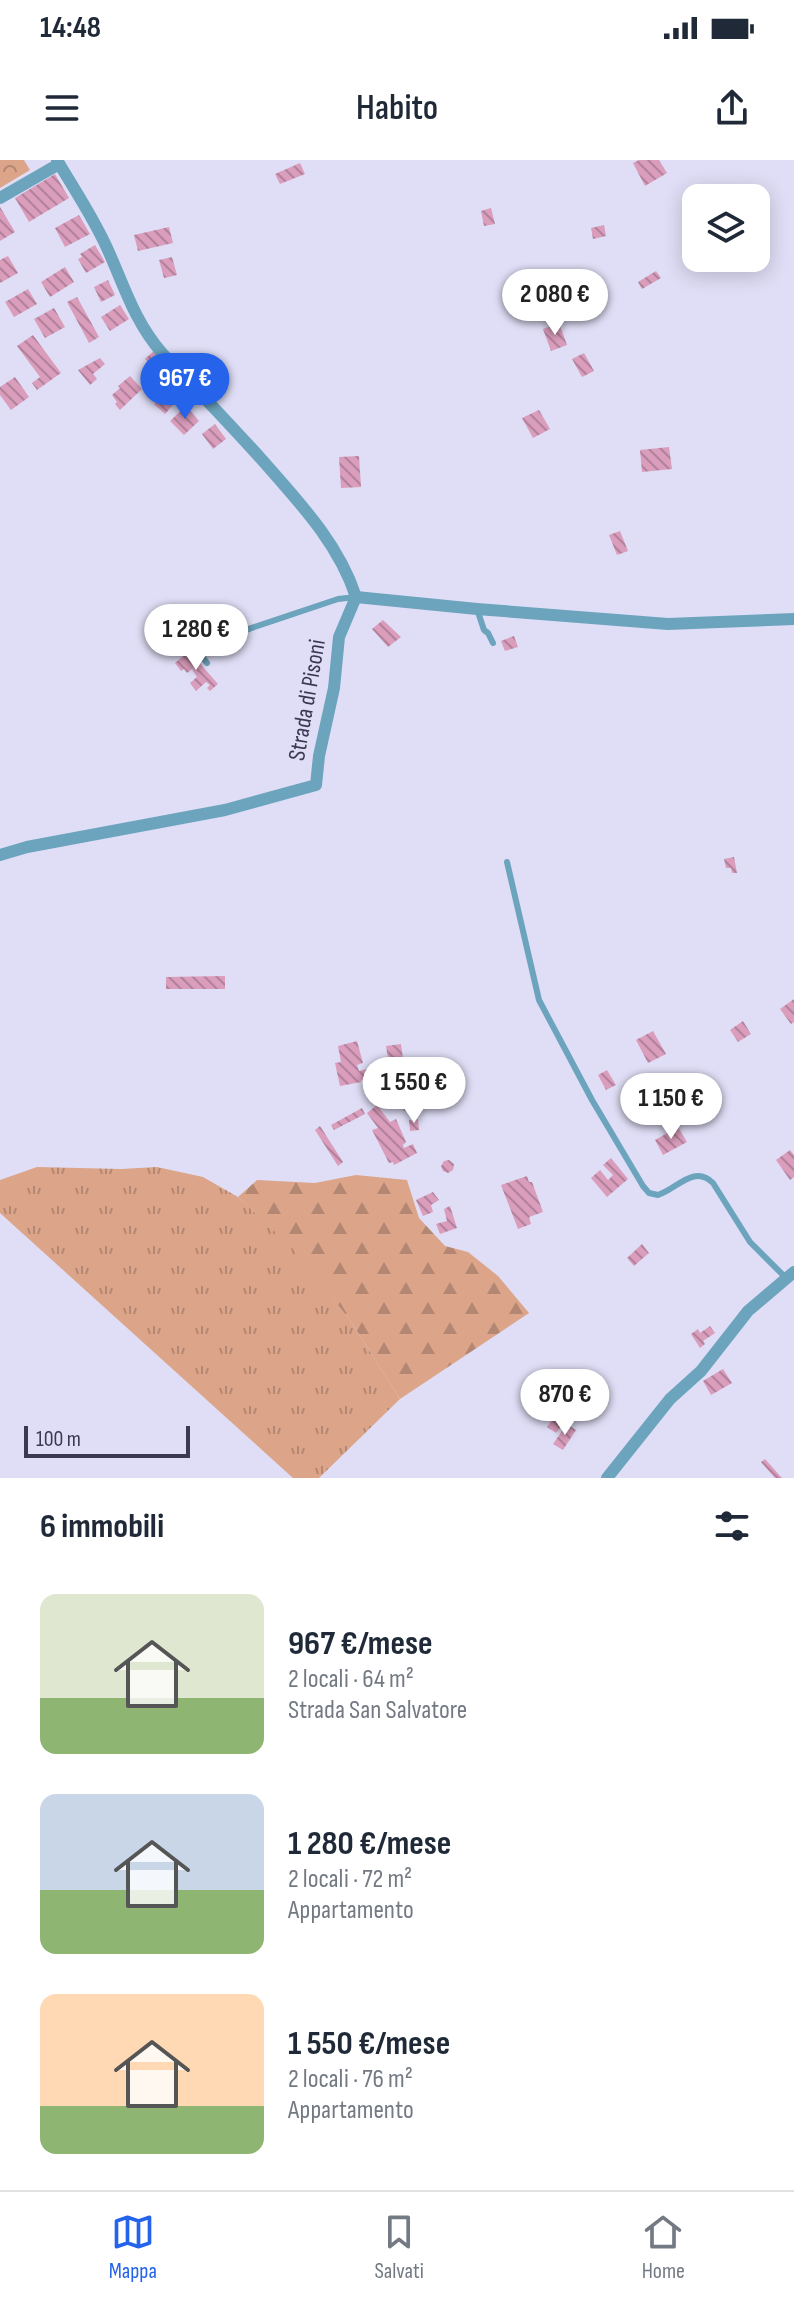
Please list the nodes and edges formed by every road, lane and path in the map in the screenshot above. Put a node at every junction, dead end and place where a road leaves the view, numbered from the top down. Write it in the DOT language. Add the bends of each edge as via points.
graph roads {
  1 [pos="58,162"];
  2 [pos="0,198"];
  3 [pos="356,597"];
  4 [pos="477,609"];
  5 [pos="794,619"];
  6 [pos="493,643"];
  7 [pos="207,663"];
  8 [pos="0,855"];
  9 [pos="507,862"];
  10 [pos="790,1276"];
  11 [pos="607,1478"];
  1 -- 2 [label="street"];
  1 -- 3 [label="street" via="97,228 144,330 318,526"];
  3 -- 4 [label="street"];
  3 -- 7 [label="lane" via="195,647"];
  3 -- 8 [label="street, Strada di Pisoni" via="337,642 316,785 225,810"];
  4 -- 5 [label="street" via="668,624"];
  4 -- 6 [label="lane"];
  9 -- 10 [label="lane" via="542,1006 643,1186 658,1195 694,1175 706,1177 755,1248"];
  10 -- 11 [label="street" via="748,1311"];
}
